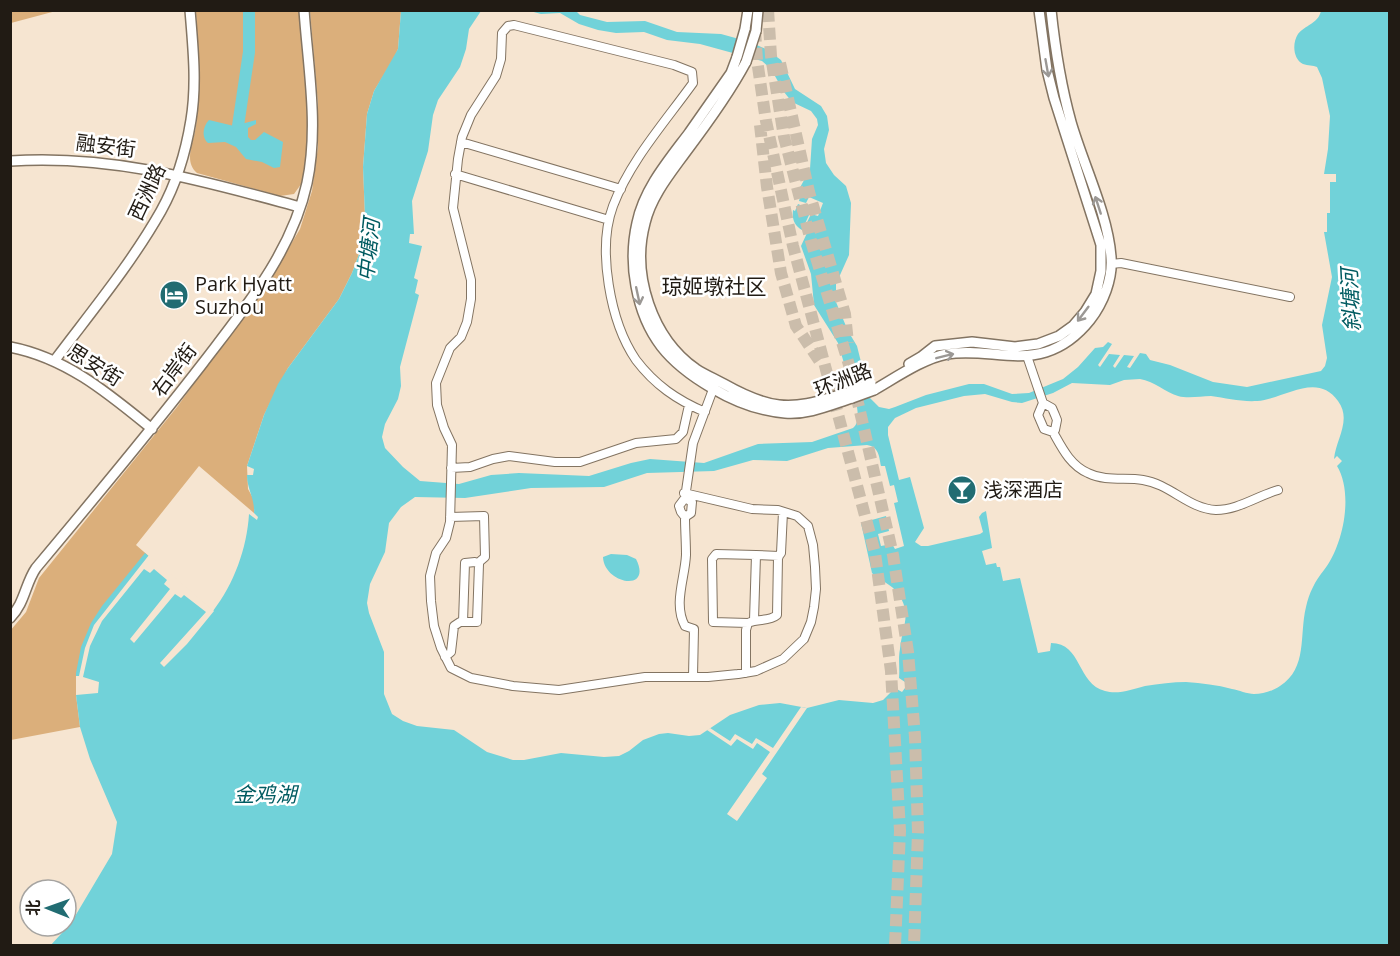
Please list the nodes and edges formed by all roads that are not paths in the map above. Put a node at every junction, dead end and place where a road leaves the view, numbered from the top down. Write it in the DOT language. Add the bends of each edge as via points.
graph roads {
  1 [pos="190,10"];
  2 [pos="304,10"];
  3 [pos="748,10"];
  4 [pos="758,10"];
  5 [pos="1039,10"];
  6 [pos="1051,10"];
  7 [pos="741,60"];
  8 [pos="461,142"];
  9 [pos="10,160"];
  10 [pos="177,174"];
  11 [pos="455,174"];
  12 [pos="621,189"];
  13 [pos="300,207"];
  14 [pos="609,220"];
  15 [pos="1111,264"];
  16 [pos="1290,297"];
  17 [pos="10,347"];
  18 [pos="1027,356"];
  19 [pos="55,360"];
  20 [pos="923,360"];
  21 [pos="715,384"];
  22 [pos="1043,402"];
  23 [pos="689,405"];
  24 [pos="705,412"];
  25 [pos="152,429"];
  26 [pos="1053,432"];
  27 [pos="451,468"];
  28 [pos="1278,490"];
  29 [pos="685,495"];
  30 [pos="783,512"];
  31 [pos="450,517"];
  32 [pos="756,555"];
  33 [pos="779,555"];
  34 [pos="477,563"];
  35 [pos="10,618"];
  36 [pos="751,621"];
  37 [pos="463,622"];
  38 [pos="445,657"];
  39 [pos="746,673"];
  40 [pos="693,676"];
  1 -- 10 [label="street, 西洲路" via="193,97"];
  2 -- 13 [label="street, 右岸街" via="313,142"];
  3 -- 7 [label="street, 环洲路, bridge"];
  4 -- 7 [label="street, 环洲路, bridge" via="756,31"];
  5 -- 20 [label="street, 环洲路, one-way" via="1054,98 1101,245 1096,294 1073,326 1059,336 1015,347 972,342 934,346"];
  15 -- 6 [label="street, 环洲路, one-way" via="1102,217 1064,96"];
  7 -- 21 [label="street, 环洲路" via="647,193 632,247 638,300 650,332 668,356 690,375"];
  8 -- 11 [label="street"];
  8 -- 12 [label="street"];
  8 -- 12 [label="street" via="471,115 496,76 502,33 508,26 692,72 693,83"];
  9 -- 10 [label="street, 融安街" via="96,161"];
  10 -- 13 [label="street, 融安街"];
  10 -- 19 [label="street, 西洲路" via="143,241"];
  11 -- 14 [label="street"];
  11 -- 27 [label="street" via="453,208 471,280 471,299 461,337 450,348 436,383 437,405 452,445"];
  12 -- 14 [label="street"];
  13 -- 25 [label="street, 右岸街" via="265,279"];
  14 -- 23 [label="street" via="608,282 625,338 636,360 654,379"];
  15 -- 16 [label="street"];
  15 -- 18 [label="street, 环洲路" via="1104,296 1081,331 1068,343"];
  17 -- 19 [label="street, 思安街"];
  20 -- 18 [label="street, 环洲路, one-way" via="973,352"];
  18 -- 22 [label="street"];
  19 -- 25 [label="street, 思安街" via="102,388"];
  20 -- 21 [label="street, 环洲路, bridge" via="814,411 787,413 756,407 732,399"];
  21 -- 24 [label="street"];
  22 -- 26 [label="street" via="1052,408 1057,420"];
  22 -- 26 [label="street" via="1038,415 1044,429"];
  23 -- 24 [label="street"];
  23 -- 27 [label="street" via="683,432 676,439 636,443 580,462 509,456"];
  24 -- 29 [label="street" via="693,443"];
  25 -- 35 [label="street, 右岸街" via="36,568 24,600"];
  26 -- 28 [label="street" via="1070,459 1088,473 1144,480 1208,509 1228,508"];
  27 -- 31 [label="street"];
  29 -- 30 [label="street"];
  29 -- 40 [label="street" via="692,502 691,513 685,517 681,620 694,629"];
  30 -- 33 [label="street"];
  30 -- 39 [label="street" via="797,516 808,526 813,545 816,589 811,622 804,639 783,659"];
  31 -- 34 [label="street" via="484,516 485,557"];
  31 -- 38 [label="street" via="430,576 434,626"];
  32 -- 33 [label="street"];
  32 -- 36 [label="street"];
  32 -- 36 [label="street" via="716,554 712,559 713,622"];
  33 -- 36 [label="street" via="777,615"];
  34 -- 37 [label="street" via="465,562"];
  34 -- 37 [label="street" via="477,622"];
  36 -- 39 [label="street" via="746,630"];
  37 -- 38 [label="street" via="454,626 451,652"];
  38 -- 40 [label="street" via="451,668 471,678 540,689 645,677"];
  39 -- 40 [label="street"];
}
